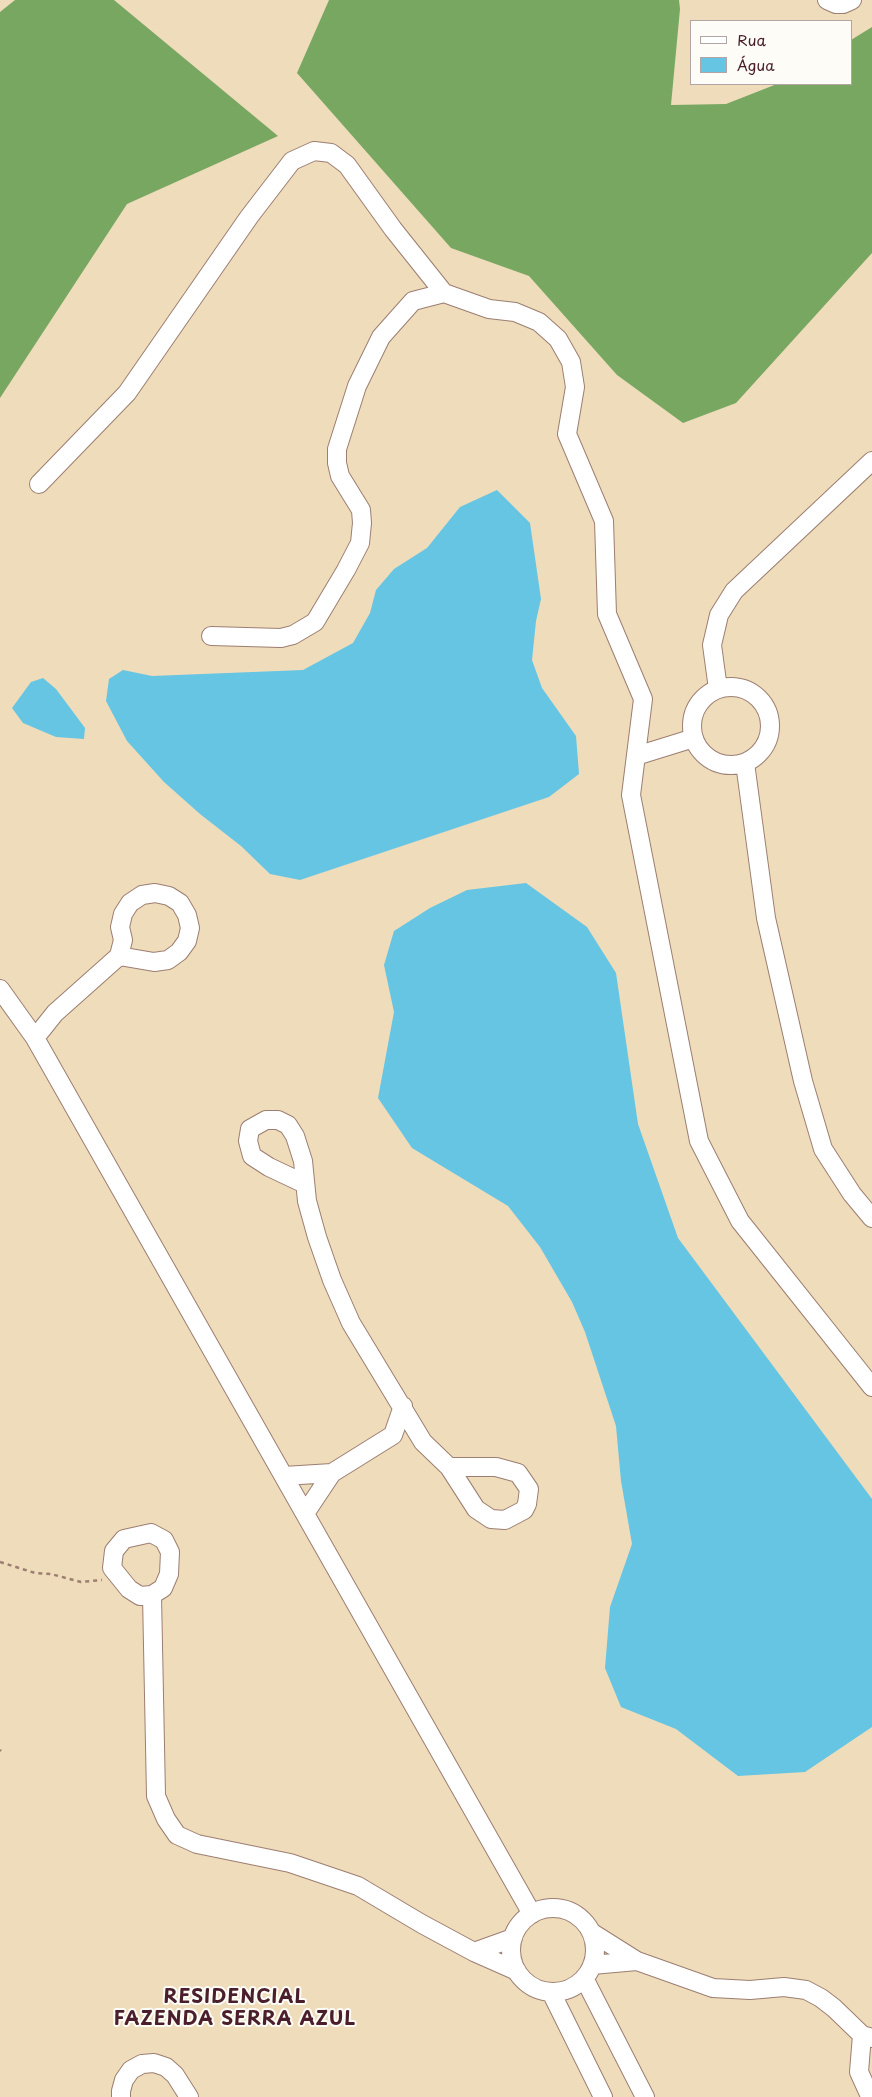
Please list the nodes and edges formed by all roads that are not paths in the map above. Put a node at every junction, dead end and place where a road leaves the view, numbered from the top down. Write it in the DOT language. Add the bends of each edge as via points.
graph roads {
  1 [pos="827,0"];
  2 [pos="852,0"];
  3 [pos="444,293"];
  4 [pos="872,461"];
  5 [pos="39,484"];
  6 [pos="211,636"];
  7 [pos="718,689"];
  8 [pos="694,738"];
  9 [pos="636,756"];
  10 [pos="745,763"];
  11 [pos="119,956"];
  12 [pos="0,989"];
  13 [pos="55,1013"];
  14 [pos="19,1016"];
  15 [pos="35,1038"];
  16 [pos="305,1184"];
  17 [pos="872,1218"];
  18 [pos="872,1387"];
  19 [pos="403,1406"];
  20 [pos="393,1435"];
  21 [pos="423,1442"];
  22 [pos="449,1467"];
  23 [pos="332,1473"];
  24 [pos="284,1476"];
  25 [pos="306,1512"];
  26 [pos="152,1594"];
  27 [pos="532,1914"];
  28 [pos="591,1932"];
  29 [pos="513,1938"];
  30 [pos="474,1952"];
  31 [pos="636,1961"];
  32 [pos="517,1971"];
  33 [pos="588,1972"];
  34 [pos="551,1992"];
  35 [pos="867,2036"];
  36 [pos="872,2095"];
  37 [pos="122,2097"];
  38 [pos="189,2097"];
  39 [pos="603,2097"];
  40 [pos="645,2097"];
  1 -- 2 [label="street" via="836,4"];
  3 -- 5 [label="street" via="347,165 330,152 314,151 292,161 249,217 127,393"];
  3 -- 6 [label="street" via="409,305 381,337 357,386 337,449 337,463 340,476 361,510 360,538 354,555 315,622 281,638"];
  3 -- 9 [label="street" via="489,309 515,312 539,322 558,339 571,362 575,387 567,434 604,520 607,614 643,699"];
  4 -- 7 [label="street" via="734,591 719,615 712,645"];
  7 -- 8 [label="street" via="704,698 695,712"];
  7 -- 10 [label="street" via="735,687 750,692 758,697 768,712 769,738 760,753"];
  8 -- 9 [label="street"];
  8 -- 10 [label="street" via="710,759 727,765"];
  9 -- 18 [label="street" via="631,796 699,1141 740,1221"];
  10 -- 17 [label="street" via="766,918 803,1081 823,1149"];
  11 -- 11 [label="street" via="154,962 168,960 179,952 187,941 190,928 180,903 155,893 142,895 130,903 120,927 123,940"];
  11 -- 13 [label="street"];
  12 -- 14 [label="street"];
  13 -- 14 [label="street"];
  13 -- 15 [label="street"];
  14 -- 15 [label="street"];
  15 -- 24 [label="street"];
  16 -- 19 [label="street" via="317,1237 332,1280 351,1323"];
  19 -- 20 [label="street"];
  19 -- 21 [label="street"];
  20 -- 21 [label="street"];
  20 -- 23 [label="street"];
  21 -- 22 [label="street"];
  23 -- 24 [label="street"];
  23 -- 25 [label="street"];
  24 -- 25 [label="street"];
  25 -- 27 [label="street"];
  26 -- 26 [label="street" via="140,1596 129,1589 112,1568 114,1551 124,1539 151,1533 164,1540 170,1552 169,1574 163,1588"];
  26 -- 30 [label="street" via="156,1796 166,1820 177,1835 197,1844 290,1863 358,1886"];
  27 -- 28 [label="street" via="545,1909 559,1909 572,1913"];
  27 -- 29 [label="street" via="517,1928"];
  28 -- 31 [label="street"];
  28 -- 33 [label="street" via="595,1954"];
  29 -- 30 [label="street"];
  29 -- 32 [label="street" via="511,1949"];
  30 -- 32 [label="street"];
  31 -- 33 [label="street"];
  31 -- 35 [label="street" via="713,1988 750,1990 784,1987 806,1990"];
  32 -- 34 [label="street" via="532,1985"];
  33 -- 34 [label="street" via="574,1986"];
  33 -- 40 [label="street"];
  34 -- 39 [label="street"];
  35 -- 36 [label="street" via="859,2072"];
  37 -- 38 [label="street" via="120,2092 124,2080 131,2070 142,2064 154,2063 175,2075"];
}
